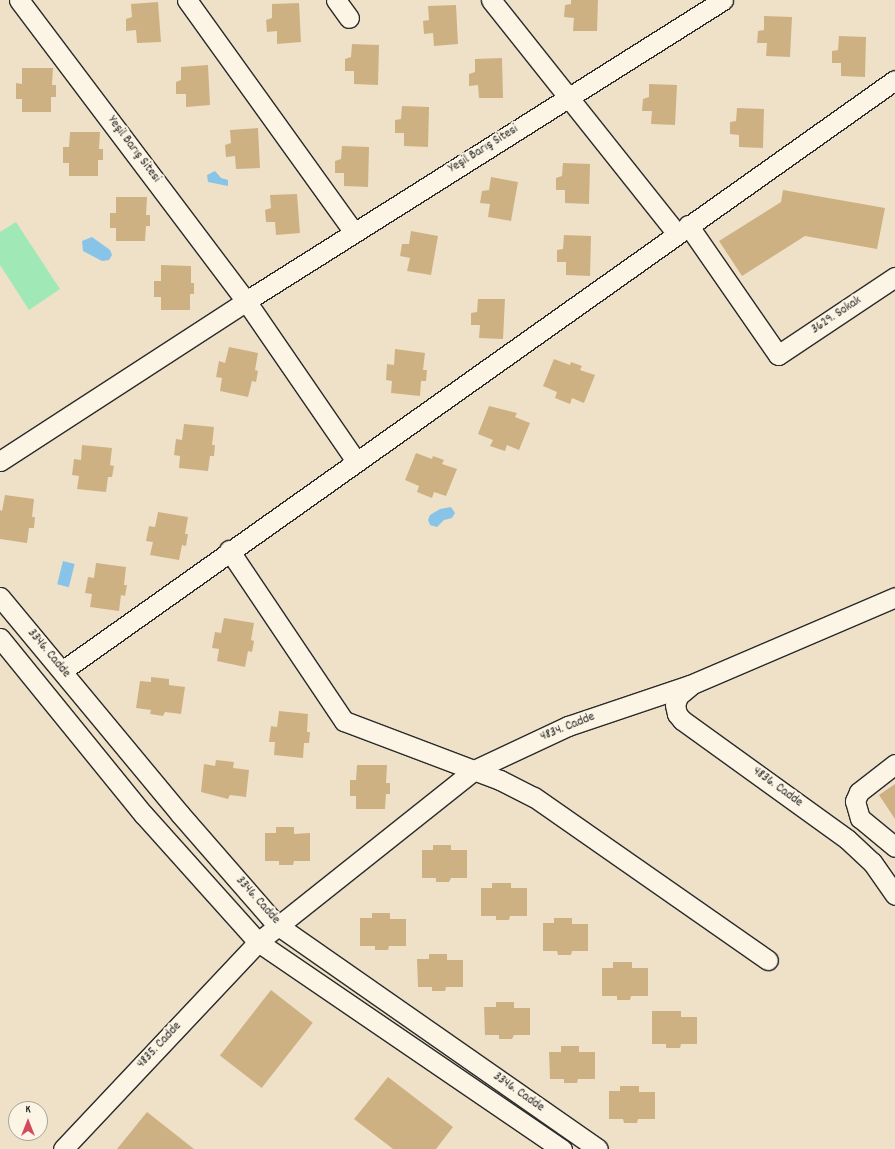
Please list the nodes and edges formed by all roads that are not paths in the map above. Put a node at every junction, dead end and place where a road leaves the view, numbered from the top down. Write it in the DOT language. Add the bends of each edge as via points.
graph roads {
  1 [pos="19,0"];
  2 [pos="187,0"];
  3 [pos="336,0"];
  4 [pos="491,0"];
  5 [pos="723,0"];
  6 [pos="349,18"];
  7 [pos="895,80"];
  8 [pos="568,96"];
  9 [pos="683,229"];
  10 [pos="354,232"];
  11 [pos="895,277"];
  12 [pos="246,301"];
  13 [pos="356,461"];
  14 [pos="0,462"];
  15 [pos="229,550"];
  16 [pos="895,597"];
  17 [pos="0,598"];
  18 [pos="0,638"];
  19 [pos="62,671"];
  20 [pos="690,685"];
  21 [pos="895,764"];
  22 [pos="474,770"];
  23 [pos="895,847"];
  24 [pos="895,895"];
  25 [pos="277,925"];
  26 [pos="258,942"];
  27 [pos="768,960"];
  28 [pos="62,1149"];
  29 [pos="562,1149"];
  30 [pos="598,1149"];
  1 -- 12 [label="street, Yeşil Barış Sitesi"];
  2 -- 10 [label="street"];
  3 -- 6 [label="street"];
  4 -- 8 [label="street"];
  5 -- 8 [label="street, Yeşil Barış Sitesi"];
  7 -- 9 [label="street"];
  8 -- 9 [label="street"];
  8 -- 10 [label="street, Yeşil Barış Sitesi"];
  9 -- 11 [label="street, 3629. Sokak" via="778,355"];
  9 -- 13 [label="street"];
  10 -- 12 [label="street, Yeşil Barış Sitesi"];
  12 -- 13 [label="street, Yeşil Barış Sitesi"];
  12 -- 14 [label="street, Yeşil Barış Sitesi"];
  13 -- 15 [label="street"];
  15 -- 19 [label="street"];
  15 -- 22 [label="street" via="344,721"];
  16 -- 20 [label="street, 4834. Cadde"];
  17 -- 19 [label="street, 3346. Cadde"];
  18 -- 26 [label="street, 3346. Cadde" via="144,815"];
  19 -- 25 [label="street, 3346. Cadde" via="180,814"];
  20 -- 22 [label="street, 4834. Cadde" via="568,726"];
  20 -- 24 [label="street, 4836. Cadde" via="678,696 676,714 847,839 872,862"];
  21 -- 23 [label="street" via="859,792 855,802 860,818"];
  22 -- 25 [label="street, 4834. Cadde"];
  22 -- 27 [label="street" via="534,797"];
  25 -- 26 [label="street, 4835. Cadde"];
  25 -- 30 [label="street, 3346. Cadde"];
  26 -- 28 [label="street, 4835. Cadde"];
  26 -- 29 [label="street, 3346. Cadde"];
}
